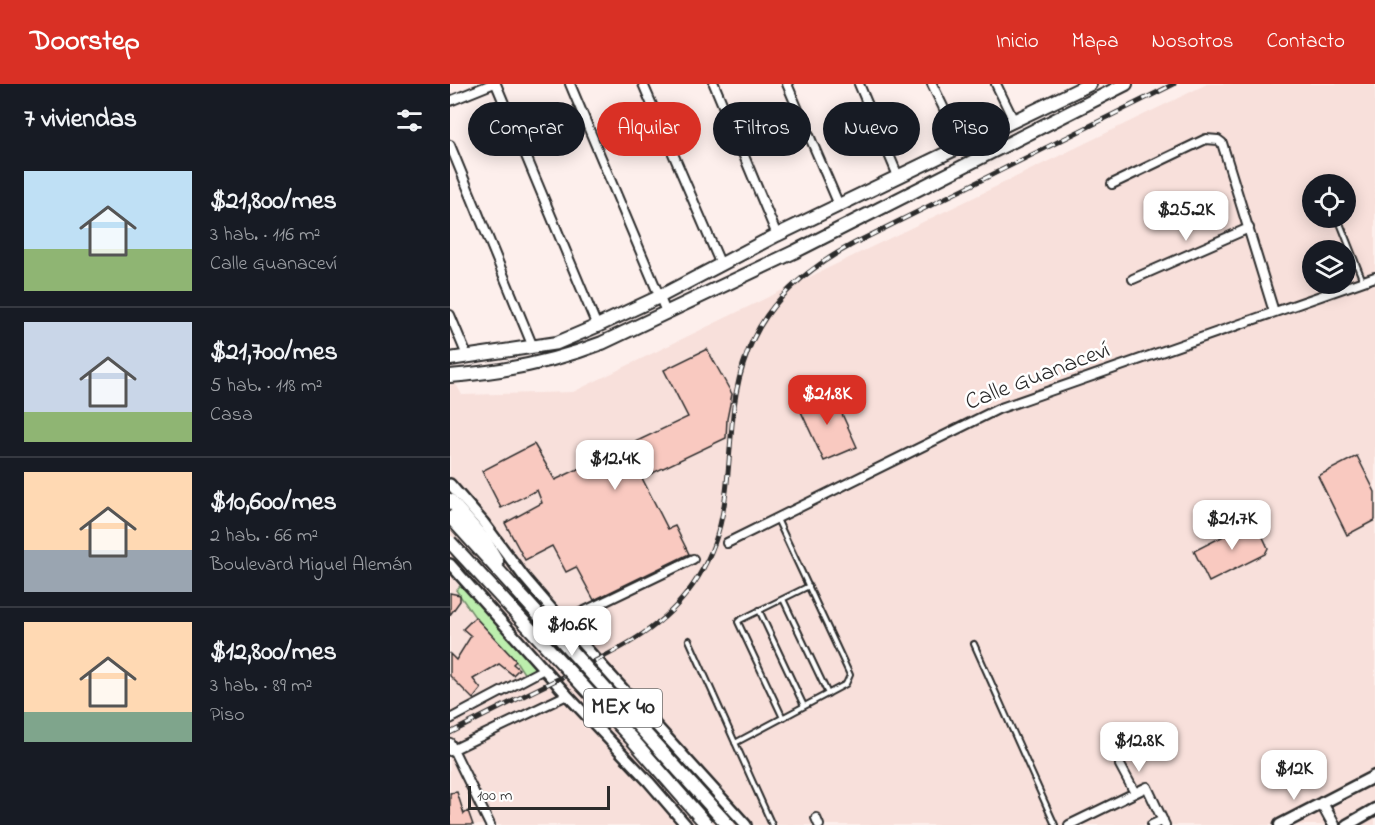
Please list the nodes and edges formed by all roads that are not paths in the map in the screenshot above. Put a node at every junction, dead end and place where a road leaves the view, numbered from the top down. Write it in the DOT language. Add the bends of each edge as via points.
graph roads {
  1 [pos="492,84"];
  2 [pos="496,84"];
  3 [pos="570,84"];
  4 [pos="643,84"];
  5 [pos="714,84"];
  6 [pos="787,84"];
  7 [pos="859,84"];
  8 [pos="933,84"];
  9 [pos="996,84"];
  10 [pos="1089,84"];
  11 [pos="1126,84"];
  12 [pos="1071,88"];
  13 [pos="450,101"];
  14 [pos="941,102"];
  15 [pos="1014,121"];
  16 [pos="1010,123"];
  17 [pos="450,145"];
  18 [pos="941,156"];
  19 [pos="898,176"];
  20 [pos="1112,184"];
  21 [pos="839,205"];
  22 [pos="1249,228"];
  23 [pos="1342,228"];
  24 [pos="777,235"];
  25 [pos="721,265"];
  26 [pos="1375,277"];
  27 [pos="1133,279"];
  28 [pos="1363,281"];
  29 [pos="659,297"];
  30 [pos="666,312"];
  31 [pos="1274,312"];
  32 [pos="450,315"];
  33 [pos="597,326"];
  34 [pos="533,347"];
  35 [pos="468,358"];
  36 [pos="450,359"];
  37 [pos="450,376"];
  38 [pos="450,484"];
  39 [pos="450,500"];
  40 [pos="450,517"];
  41 [pos="776,519"];
  42 [pos="450,542"];
  43 [pos="727,543"];
  44 [pos="693,559"];
  45 [pos="450,564"];
  46 [pos="504,576"];
  47 [pos="809,586"];
  48 [pos="783,599"];
  49 [pos="759,610"];
  50 [pos="565,624"];
  51 [pos="689,640"];
  52 [pos="974,644"];
  53 [pos="544,669"];
  54 [pos="618,682"];
  55 [pos="828,693"];
  56 [pos="567,695"];
  57 [pos="804,706"];
  58 [pos="585,714"];
  59 [pos="450,718"];
  60 [pos="783,718"];
  61 [pos="735,743"];
  62 [pos="451,748"];
  63 [pos="1120,765"];
  64 [pos="1375,776"];
  65 [pos="1135,793"];
  66 [pos="1322,802"];
  67 [pos="1375,808"];
  68 [pos="1164,822"];
  69 [pos="490,825"];
  70 [pos="686,825"];
  71 [pos="707,825"];
  72 [pos="728,825"];
  73 [pos="746,825"];
  74 [pos="772,825"];
  75 [pos="1055,825"];
  76 [pos="1069,825"];
  77 [pos="1152,825"];
  78 [pos="1280,825"];
  79 [pos="1334,825"];
  80 [pos="1347,825"];
  1 -- 13 [label="street"];
  2 -- 33 [label="street"];
  3 -- 29 [label="street"];
  4 -- 25 [label="street"];
  5 -- 24 [label="street"];
  6 -- 21 [label="street"];
  7 -- 19 [label="street"];
  8 -- 14 [label="street"];
  9 -- 15 [label="street"];
  10 -- 12 [label="main road"];
  11 -- 30 [label="main road" via="794,252"];
  12 -- 15 [label="main road"];
  15 -- 16 [label="main road"];
  17 -- 34 [label="street"];
  18 -- 19 [label="main road"];
  19 -- 21 [label="main road"];
  20 -- 22 [label="street" via="1206,139 1218,140"];
  21 -- 24 [label="main road"];
  22 -- 27 [label="street"];
  22 -- 31 [label="street"];
  23 -- 28 [label="lane"];
  24 -- 25 [label="main road"];
  25 -- 29 [label="main road"];
  26 -- 28 [label="street, Calle Guanaceví"];
  28 -- 31 [label="street, Calle Guanaceví"];
  29 -- 30 [label="street"];
  29 -- 33 [label="main road"];
  30 -- 37 [label="main road" via="572,355 504,370"];
  31 -- 41 [label="street, Calle Guanaceví" via="998,409"];
  32 -- 35 [label="street"];
  33 -- 34 [label="main road" via="557,343"];
  34 -- 35 [label="main road"];
  35 -- 36 [label="main road"];
  38 -- 50 [label="street"];
  39 -- 46 [label="main road" via="494,554"];
  40 -- 46 [label="main road, MEX 40"];
  41 -- 43 [label="street, Calle Guanaceví"];
  41 -- 47 [label="lane"];
  42 -- 71 [label="main road, MEX 40, bridge"];
  44 -- 50 [label="street"];
  45 -- 53 [label="street"];
  46 -- 72 [label="main road, MEX 40, bridge"];
  47 -- 48 [label="lane"];
  47 -- 55 [label="lane" via="850,672 846,684"];
  48 -- 49 [label="lane"];
  48 -- 55 [label="lane"];
  49 -- 57 [label="lane"];
  49 -- 60 [label="lane" via="740,620 739,626"];
  50 -- 53 [label="street" via="562,649"];
  50 -- 54 [label="street"];
  51 -- 61 [label="lane"];
  52 -- 75 [label="lane"];
  53 -- 56 [label="street"];
  53 -- 59 [label="street"];
  54 -- 58 [label="street" via="596,693"];
  54 -- 73 [label="street"];
  55 -- 57 [label="lane"];
  56 -- 58 [label="street"];
  56 -- 62 [label="street"];
  57 -- 60 [label="lane"];
  58 -- 70 [label="street"];
  60 -- 61 [label="lane"];
  61 -- 74 [label="lane"];
  62 -- 69 [label="street"];
  63 -- 65 [label="street"];
  64 -- 66 [label="main road"];
  65 -- 68 [label="street" via="1147,787"];
  65 -- 76 [label="street"];
  66 -- 78 [label="main road"];
  66 -- 79 [label="main road"];
  67 -- 80 [label="main road"];
  68 -- 77 [label="street"];
}
